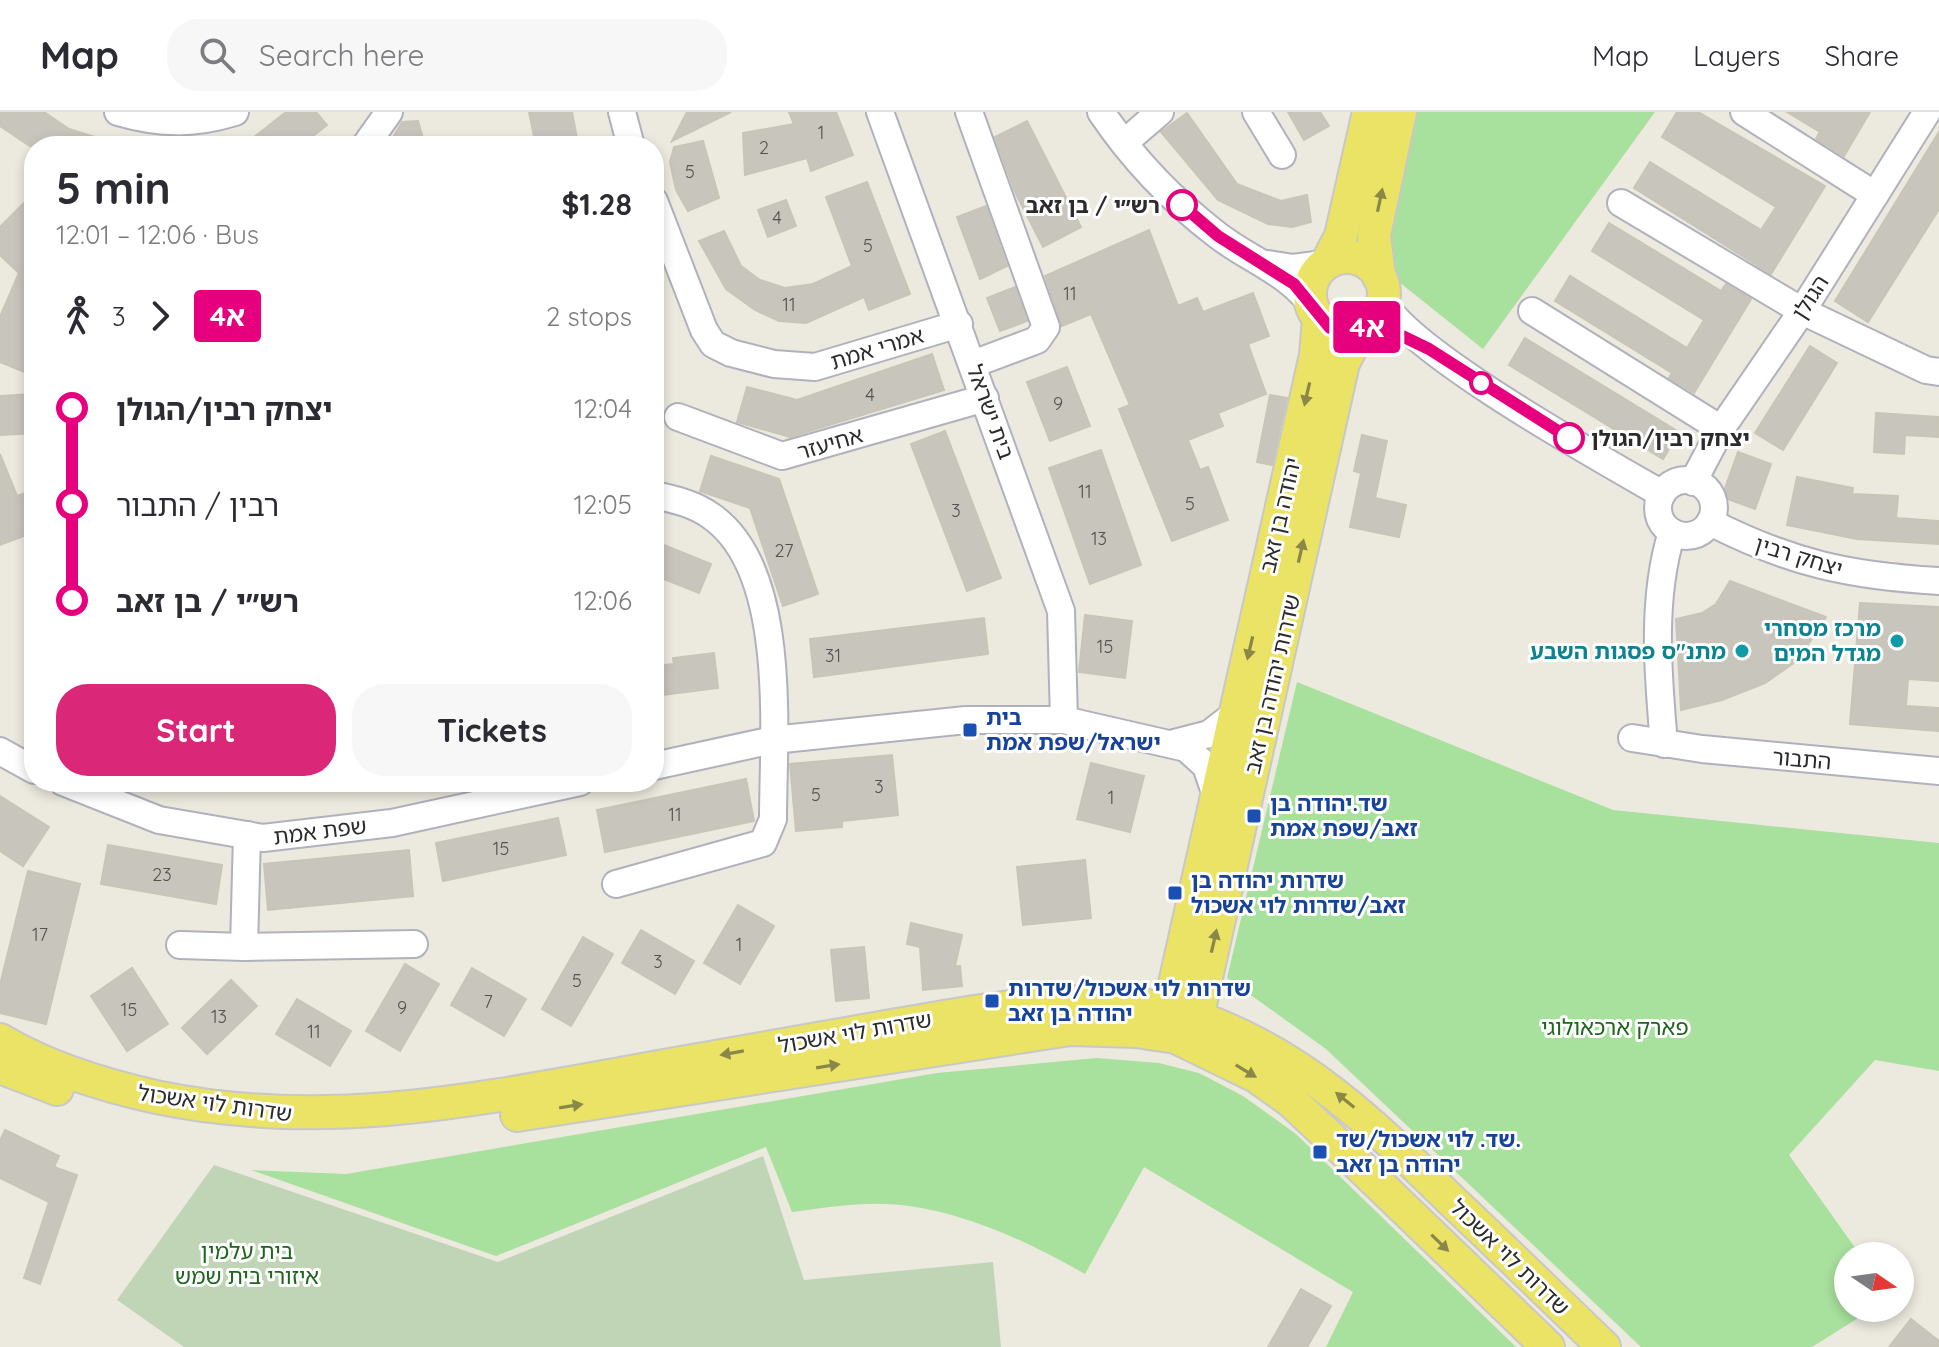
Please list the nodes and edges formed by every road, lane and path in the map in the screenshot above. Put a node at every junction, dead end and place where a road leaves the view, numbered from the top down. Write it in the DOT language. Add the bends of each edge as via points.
graph roads {
  1 [pos="118,112"];
  2 [pos="235,112"];
  3 [pos="389,112"];
  4 [pos="622,112"];
  5 [pos="880,112"];
  6 [pos="969,112"];
  7 [pos="1101,112"];
  8 [pos="1160,112"];
  9 [pos="1256,112"];
  10 [pos="1369,112"];
  11 [pos="1400,112"];
  12 [pos="1744,112"];
  13 [pos="1927,112"];
  14 [pos="372,136"];
  15 [pos="628,136"];
  16 [pos="1124,143"];
  17 [pos="1282,155"];
  18 [pos="1875,195"];
  19 [pos="1621,203"];
  20 [pos="664,227"];
  21 [pos="1261,261"];
  22 [pos="1326,262"];
  23 [pos="1372,308"];
  24 [pos="1532,311"];
  25 [pos="1802,311"];
  26 [pos="1316,313"];
  27 [pos="959,324"];
  28 [pos="973,364"];
  29 [pos="1939,372"];
  30 [pos="985,398"];
  31 [pos="678,417"];
  32 [pos="1721,429"];
  33 [pos="1693,482"];
  34 [pos="1662,494"];
  35 [pos="664,497"];
  36 [pos="1710,522"];
  37 [pos="1672,532"];
  38 [pos="1939,581"];
  39 [pos="1236,713"];
  40 [pos="1064,720"];
  41 [pos="1632,738"];
  42 [pos="773,740"];
  43 [pos="1174,743"];
  44 [pos="1664,744"];
  45 [pos="0,751"];
  46 [pos="24,764"];
  47 [pos="664,764"];
  48 [pos="1939,771"];
  49 [pos="88,792"];
  50 [pos="534,792"];
  51 [pos="1217,798"];
  52 [pos="247,835"];
  53 [pos="616,884"];
  54 [pos="414,944"];
  55 [pos="180,945"];
  56 [pos="244,947"];
  57 [pos="1181,1022"];
  58 [pos="0,1040"];
  59 [pos="0,1067"];
  60 [pos="1548,1347"];
  61 [pos="1604,1347"];
  1 -- 2 [label="street" via="155,123 194,123"];
  3 -- 14 [label="street"];
  4 -- 15 [label="street"];
  5 -- 27 [label="street, בית ישראל"];
  6 -- 28 [label="street" via="1046,327 1037,340"];
  7 -- 16 [label="street"];
  8 -- 16 [label="street"];
  9 -- 17 [label="street"];
  10 -- 22 [label="main road" via="1341,236"];
  23 -- 11 [label="main road, one-way" via="1374,235"];
  12 -- 18 [label="street"];
  13 -- 18 [label="street, הגולן"];
  16 -- 21 [label="street" via="1193,215"];
  18 -- 25 [label="street, הגולן"];
  19 -- 25 [label="street"];
  20 -- 27 [label="street, אמרי אמת" via="704,330 713,344 731,353 815,367"];
  21 -- 22 [label="street" via="1278,267"];
  21 -- 26 [label="street" via="1294,284"];
  22 -- 23 [label="main road" via="1356,257 1369,264"];
  22 -- 26 [label="main road" via="1311,289"];
  23 -- 26 [label="main road" via="1337,331"];
  23 -- 34 [label="street" via="1398,334"];
  57 -- 23 [label="main road, שדרות יהודה בן זאב, one-way" via="1341,372"];
  24 -- 32 [label="street"];
  25 -- 29 [label="street"];
  25 -- 32 [label="street, הגולן"];
  26 -- 39 [label="main road, יהודה בן זאב, one-way" via="1316,355"];
  27 -- 28 [label="street, בית ישראל"];
  28 -- 30 [label="street, בית ישראל"];
  30 -- 31 [label="street, אחיעזר" via="782,456"];
  30 -- 40 [label="street, בית ישראל" via="1061,611"];
  32 -- 33 [label="street, הגולן"];
  33 -- 34 [label="street" via="1679,482"];
  33 -- 36 [label="street" via="1713,501"];
  34 -- 37 [label="street" via="1661,520"];
  35 -- 42 [label="street" via="711,515 746,557 768,626"];
  36 -- 37 [label="street" via="1693,535"];
  36 -- 38 [label="street, יצחק רבין" via="1810,565 1878,578"];
  37 -- 44 [label="street" via="1659,602"];
  39 -- 43 [label="street" via="1209,734"];
  39 -- 51 [label="main road, שדרות יהודה בן זאב"];
  40 -- 42 [label="street" via="966,720"];
  40 -- 43 [label="street"];
  41 -- 44 [label="street, התבור"];
  42 -- 47 [label="street"];
  42 -- 53 [label="street" via="773,819 763,843"];
  43 -- 51 [label="street" via="1206,766"];
  44 -- 48 [label="street, התבור"];
  45 -- 46 [label="street"];
  49 -- 52 [label="street, שפת אמת" via="159,820"];
  50 -- 52 [label="street, שפת אמת" via="392,823 263,838"];
  51 -- 57 [label="main road, שדרות יהודה בן זאב"];
  52 -- 56 [label="street"];
  54 -- 56 [label="street"];
  55 -- 56 [label="street"];
  57 -- 58 [label="main road, שדרות לוי אשכול, one-way" via="1108,1002 1012,1008 465,1102 311,1115 264,1113 135,1092 54,1066"];
  59 -- 57 [label="main road, שדרות לוי אשכול, one-way" via="143,1114 267,1134 314,1136 466,1122 1070,1029 1136,1031"];
  57 -- 60 [label="main road, שדרות לוי אשכול, one-way" via="1291,1101"];
  61 -- 57 [label="main road, שדרות לוי אשכול, one-way" via="1341,1096 1273,1051"];
}
